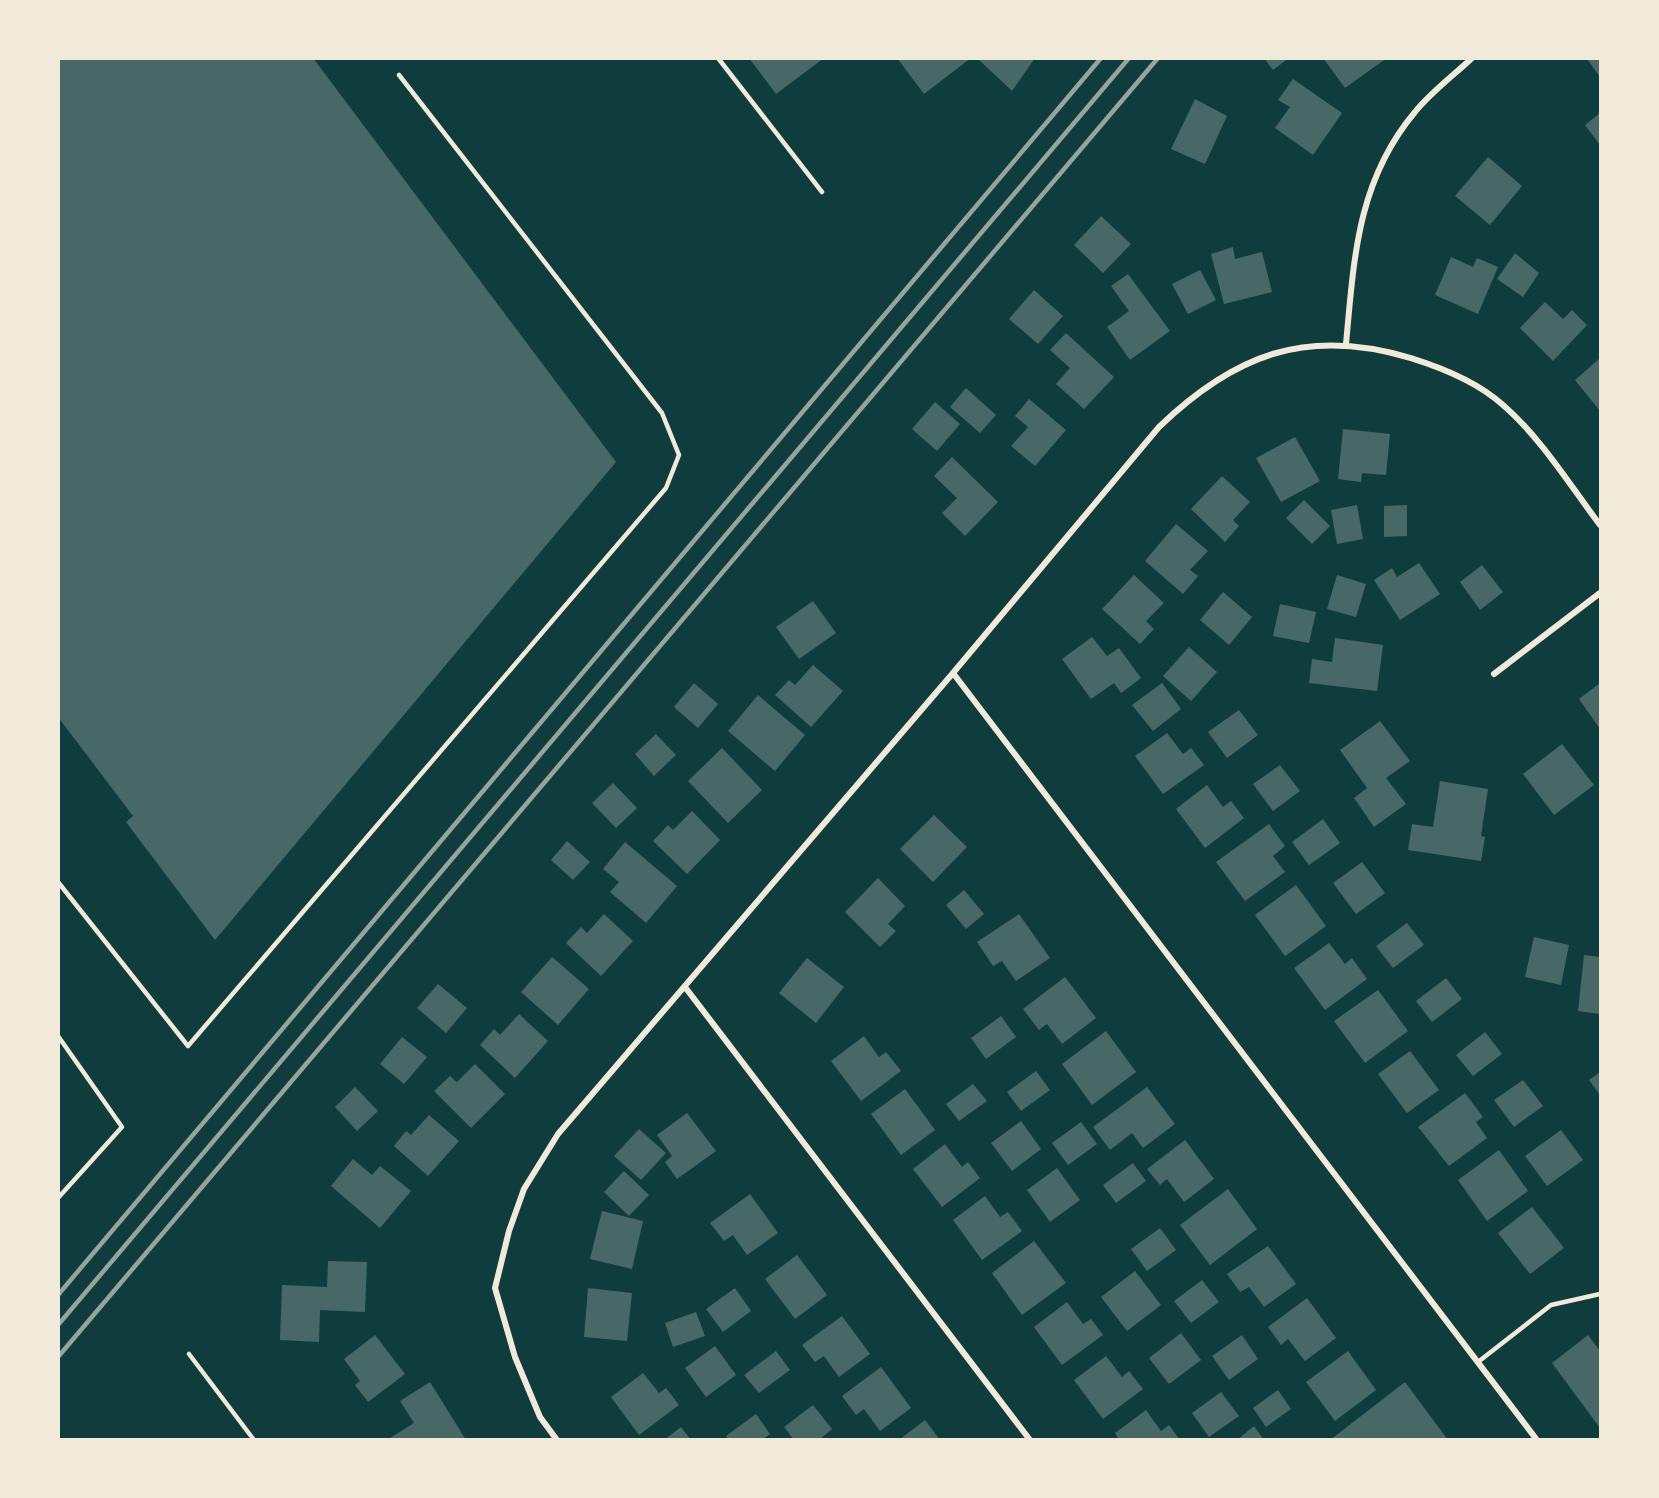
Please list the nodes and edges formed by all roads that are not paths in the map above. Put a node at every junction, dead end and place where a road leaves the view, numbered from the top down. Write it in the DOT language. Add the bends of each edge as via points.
graph roads {
  1 [pos="718,58"];
  2 [pos="1472,58"];
  3 [pos="399,75"];
  4 [pos="822,192"];
  5 [pos="1346,345"];
  6 [pos="1600,525"];
  7 [pos="1600,593"];
  8 [pos="953,673"];
  9 [pos="1494,674"];
  10 [pos="58,882"];
  11 [pos="685,987"];
  12 [pos="58,1036"];
  13 [pos="58,1198"];
  14 [pos="1600,1294"];
  15 [pos="189,1354"];
  16 [pos="1478,1362"];
  17 [pos="254,1440"];
  18 [pos="557,1440"];
  19 [pos="1030,1440"];
  20 [pos="1537,1440"];
  1 -- 4 [label="lane"];
  2 -- 5 [label="street" via="1415,111 1387,152 1371,187 1355,246"];
  3 -- 10 [label="lane" via="662,413 679,455 666,488 188,1046"];
  5 -- 6 [label="street" via="1430,363 1469,381 1503,404 1531,434"];
  5 -- 8 [label="street" via="1304,346 1258,359 1224,374 1191,396 1159,427"];
  7 -- 9 [label="street"];
  8 -- 11 [label="street"];
  8 -- 16 [label="street"];
  11 -- 18 [label="street" via="558,1134 524,1189 509,1231 495,1288 527,1387"];
  11 -- 19 [label="street"];
  12 -- 13 [label="lane" via="122,1127"];
  14 -- 16 [label="lane" via="1551,1305"];
  15 -- 17 [label="lane"];
  16 -- 20 [label="street"];
}
